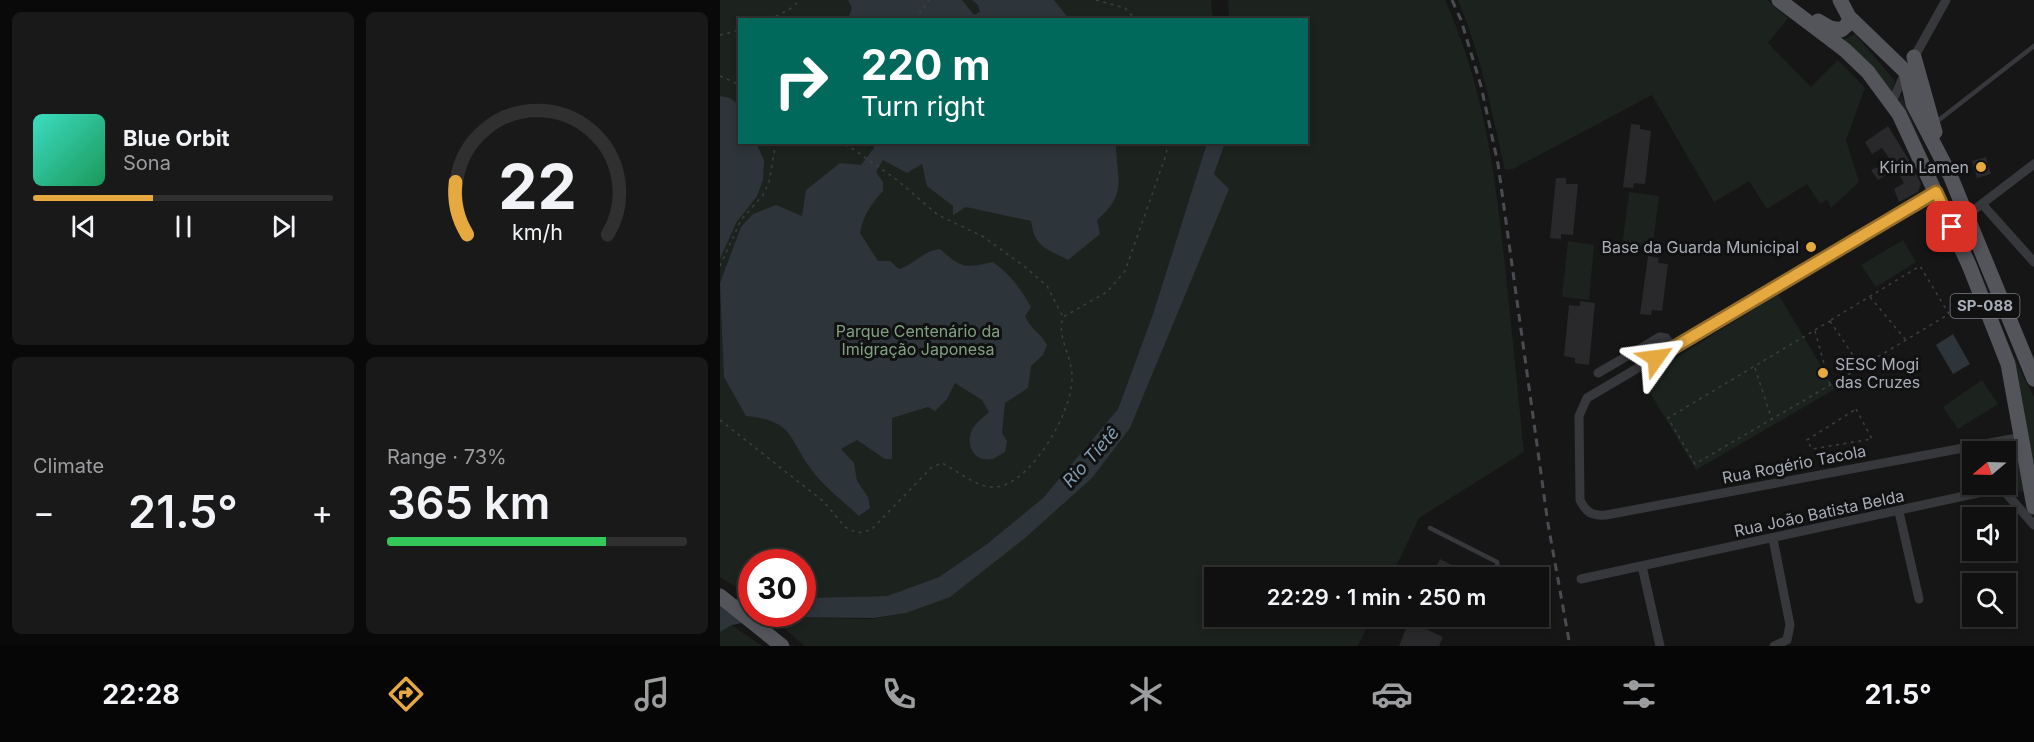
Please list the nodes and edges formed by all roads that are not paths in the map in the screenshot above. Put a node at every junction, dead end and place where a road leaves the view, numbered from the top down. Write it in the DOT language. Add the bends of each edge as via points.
graph roads {
  1 [pos="1840,0"];
  2 [pos="1946,0"];
  3 [pos="1784,4"];
  4 [pos="1849,17"];
  5 [pos="2034,46"];
  6 [pos="1914,57"];
  7 [pos="1906,72"];
  8 [pos="1892,102"];
  9 [pos="1933,125"];
  10 [pos="2034,164"];
  11 [pos="1948,172"];
  12 [pos="1936,192"];
  13 [pos="1982,204"];
  14 [pos="1966,216"];
  15 [pos="2034,262"];
  16 [pos="1673,348"];
  17 [pos="1598,374"];
  18 [pos="2034,379"];
  19 [pos="2028,436"];
  20 [pos="2001,441"];
  21 [pos="1962,447"];
  22 [pos="1964,495"];
  23 [pos="2007,495"];
  24 [pos="2010,498"];
  25 [pos="2033,499"];
  26 [pos="1899,512"];
  27 [pos="2034,525"];
  28 [pos="1430,528"];
  29 [pos="1773,539"];
  30 [pos="1642,566"];
  31 [pos="1498,567"];
  32 [pos="1581,579"];
  33 [pos="720,584"];
  34 [pos="720,596"];
  35 [pos="738,599"];
  36 [pos="1918,599"];
  37 [pos="767,627"];
  38 [pos="778,639"];
  39 [pos="795,646"];
  40 [pos="1660,646"];
  41 [pos="1774,646"];
  1 -- 4 [label="main road"];
  2 -- 6 [label="street"];
  3 -- 4 [label="main road" via="1836,30 1845,28"];
  3 -- 8 [label="main road, SP-088" via="1845,50"];
  4 -- 7 [label="main road"];
  5 -- 9 [label="lane"];
  6 -- 7 [label="street"];
  6 -- 9 [label="main road"];
  7 -- 8 [label="street"];
  7 -- 11 [label="main road, SP-088" via="1913,104"];
  8 -- 12 [label="main road, SP-088"];
  9 -- 11 [label="main road"];
  10 -- 13 [label="street"];
  11 -- 14 [label="main road, SP-088"];
  12 -- 16 [label="street"];
  12 -- 19 [label="main road, SP-088" via="2008,364"];
  13 -- 14 [label="street"];
  13 -- 15 [label="street"];
  14 -- 18 [label="main road, SP-088"];
  16 -- 17 [label="street" via="1666,338 1660,337"];
  16 -- 21 [label="street, Rua Rogério Tacola" via="1587,398 1581,406 1580,500 1586,511 1595,516"];
  19 -- 20 [label="street, Rua Rogério Tacola"];
  19 -- 25 [label="main road, SP-088"];
  22 -- 26 [label="street, Rua João Batista Belda"];
  23 -- 24 [label="street"];
  24 -- 25 [label="street"];
  24 -- 27 [label="street"];
  26 -- 29 [label="street, Rua João Batista Belda"];
  26 -- 36 [label="street"];
  28 -- 31 [label="lane" via="1497,562"];
  29 -- 30 [label="street, Rua João Batista Belda"];
  29 -- 41 [label="street" via="1790,625 1790,637"];
  30 -- 32 [label="street, Rua João Batista Belda"];
  30 -- 40 [label="street"];
  33 -- 35 [label="main road"];
  34 -- 38 [label="main road"];
  37 -- 38 [label="main road"];
  38 -- 39 [label="main road"];
}
